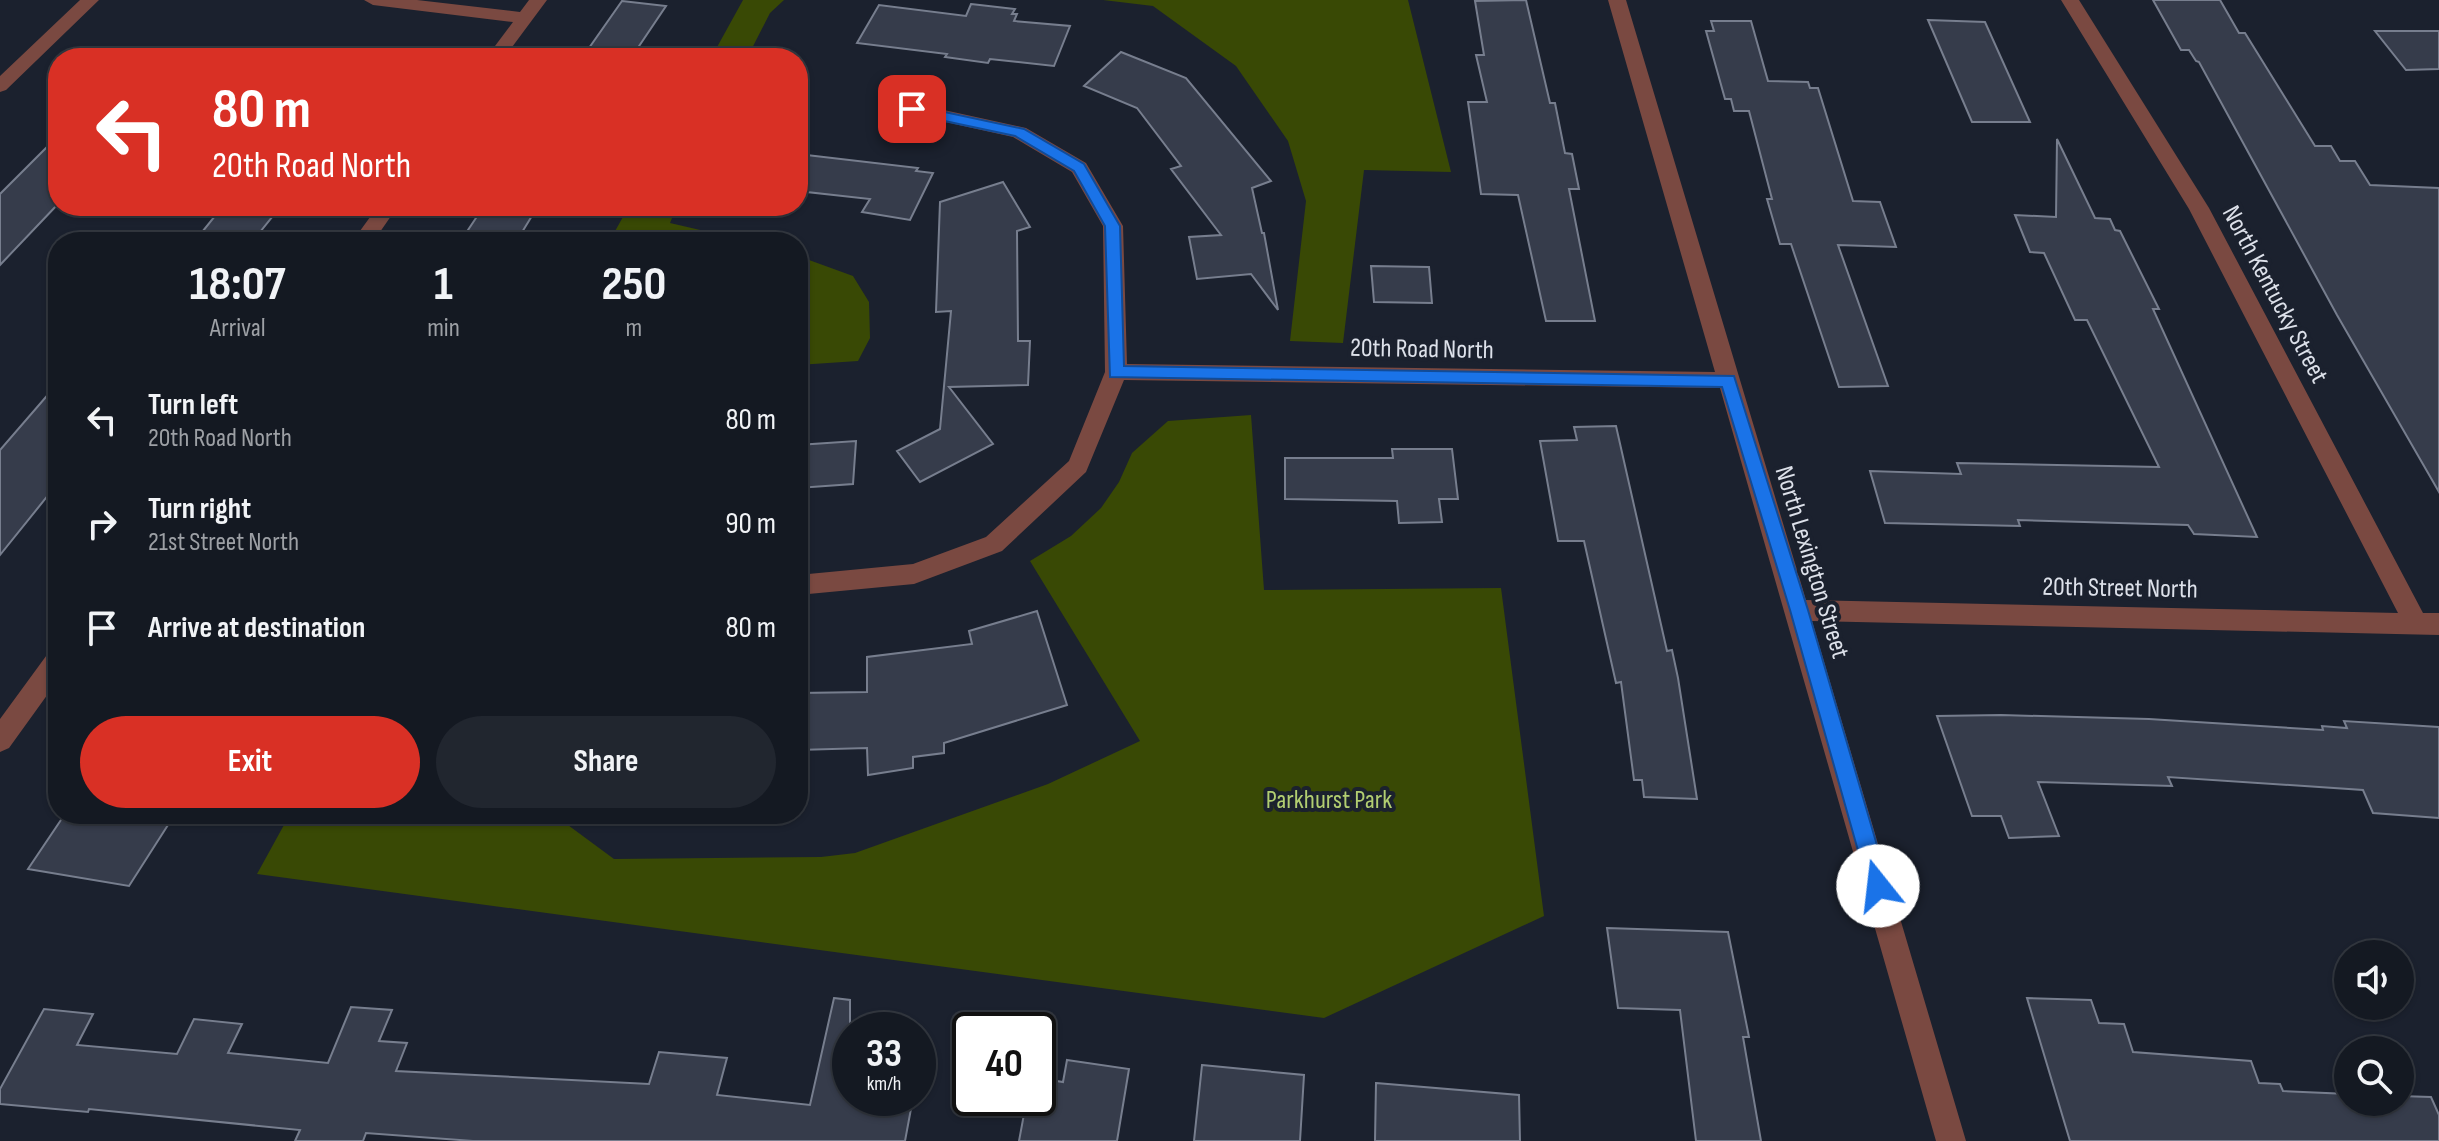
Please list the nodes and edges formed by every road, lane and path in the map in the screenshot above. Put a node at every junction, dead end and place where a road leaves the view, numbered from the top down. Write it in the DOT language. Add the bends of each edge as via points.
graph roads {
  1 [pos="90,0"];
  2 [pos="373,0"];
  3 [pos="538,0"];
  4 [pos="1617,0"];
  5 [pos="2070,0"];
  6 [pos="524,18"];
  7 [pos="502,48"];
  8 [pos="0,86"];
  9 [pos="912,109"];
  10 [pos="1116,372"];
  11 [pos="1728,380"];
  12 [pos="808,584"];
  13 [pos="1799,610"];
  14 [pos="2427,623"];
  15 [pos="48,674"];
  16 [pos="0,740"];
  17 [pos="1951,1141"];
  1 -- 8 [label="street"];
  2 -- 6 [label="street"];
  3 -- 6 [label="street"];
  4 -- 11 [label="street, North Lexington Street"];
  5 -- 14 [label="street, North Kentucky Street" via="2199,208"];
  6 -- 7 [label="street"];
  9 -- 10 [label="street" via="1019,132 1079,168 1113,226"];
  10 -- 11 [label="street, 20th Road North"];
  10 -- 12 [label="street" via="1078,466 994,544 914,574"];
  11 -- 13 [label="street, North Lexington Street"];
  13 -- 14 [label="street, 20th Street North"];
  13 -- 17 [label="street, North Lexington Street"];
  15 -- 16 [label="street"];
}
